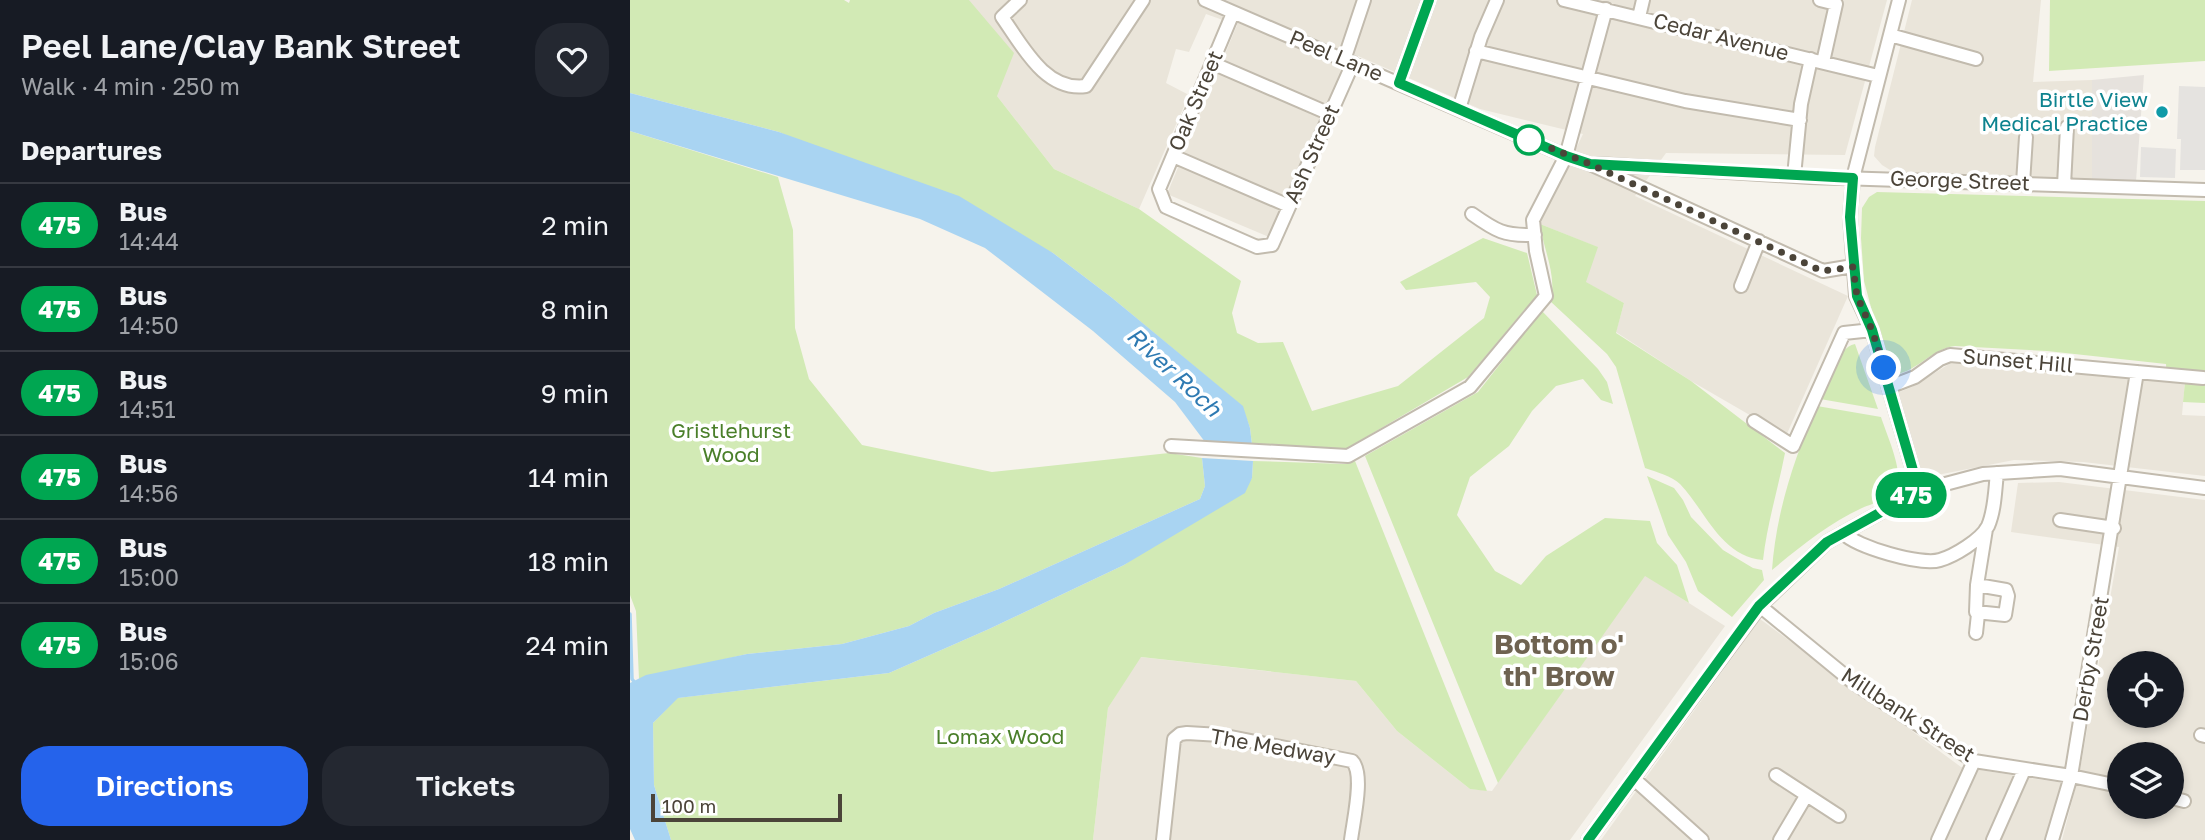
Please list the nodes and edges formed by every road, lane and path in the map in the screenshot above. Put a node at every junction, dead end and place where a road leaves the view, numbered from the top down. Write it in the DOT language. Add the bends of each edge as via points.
graph roads {
  1 [pos="1020,0"];
  2 [pos="1143,0"];
  3 [pos="1205,0"];
  4 [pos="1429,0"];
  5 [pos="1497,0"];
  6 [pos="1564,0"];
  7 [pos="1643,0"];
  8 [pos="1820,0"];
  9 [pos="1899,0"];
  10 [pos="1360,1"];
  11 [pos="1606,9"];
  12 [pos="1233,13"];
  13 [pos="1639,17"];
  14 [pos="1890,35"];
  15 [pos="1476,51"];
  16 [pos="1976,59"];
  17 [pos="1817,60"];
  18 [pos="1349,62"];
  19 [pos="1212,63"];
  20 [pos="1878,76"];
  21 [pos="1588,78"];
  22 [pos="1399,83"];
  23 [pos="1459,109"];
  24 [pos="1330,114"];
  25 [pos="1800,120"];
  26 [pos="2067,127"];
  27 [pos="2025,137"];
  28 [pos="1173,156"];
  29 [pos="1566,156"];
  30 [pos="1590,164"];
  31 [pos="1794,176"];
  32 [pos="1853,178"];
  33 [pos="2023,183"];
  34 [pos="2064,185"];
  35 [pos="2205,190"];
  36 [pos="1289,206"];
  37 [pos="1472,214"];
  38 [pos="1535,235"];
  39 [pos="1759,241"];
  40 [pos="1272,245"];
  41 [pos="1853,267"];
  42 [pos="1741,286"];
  43 [pos="1872,330"];
  44 [pos="2137,372"];
  45 [pos="2203,379"];
  46 [pos="1889,387"];
  47 [pos="1754,421"];
  48 [pos="1171,446"];
  49 [pos="1997,473"];
  50 [pos="2122,475"];
  51 [pos="2205,488"];
  52 [pos="1919,491"];
  53 [pos="2060,520"];
  54 [pos="2114,528"];
  55 [pos="1986,529"];
  56 [pos="1843,533"];
  57 [pos="1968,544"];
  58 [pos="1979,569"];
  59 [pos="1977,585"];
  60 [pos="1759,606"];
  61 [pos="1978,614"];
  62 [pos="1976,633"];
  63 [pos="1974,761"];
  64 [pos="2024,770"];
  65 [pos="1776,775"];
  66 [pos="2071,776"];
  67 [pos="1633,778"];
  68 [pos="2107,784"];
  69 [pos="1805,796"];
  70 [pos="1839,816"];
  71 [pos="1163,840"];
  72 [pos="1351,840"];
  73 [pos="1588,840"];
  74 [pos="1702,840"];
  75 [pos="1780,840"];
  76 [pos="1938,840"];
  77 [pos="1993,840"];
  78 [pos="2052,840"];
  1 -- 2 [label="street" via="1002,17 1044,73 1075,88 1086,86"];
  3 -- 12 [label="street, Peel Lane"];
  4 -- 22 [label="street"];
  5 -- 15 [label="street"];
  6 -- 11 [label="street, Cedar Avenue"];
  7 -- 13 [label="street"];
  8 -- 17 [label="street" via="1836,4"];
  9 -- 14 [label="street"];
  10 -- 18 [label="street, Ash Street"];
  11 -- 13 [label="street, Cedar Avenue"];
  11 -- 21 [label="street"];
  12 -- 18 [label="street, Peel Lane"];
  12 -- 19 [label="street, Oak Street"];
  13 -- 17 [label="street, Cedar Avenue"];
  14 -- 16 [label="street"];
  14 -- 20 [label="street"];
  15 -- 21 [label="street"];
  15 -- 23 [label="street"];
  17 -- 20 [label="street, Cedar Avenue"];
  17 -- 25 [label="street"];
  18 -- 22 [label="street, Peel Lane"];
  18 -- 24 [label="street, Ash Street"];
  19 -- 24 [label="street"];
  19 -- 28 [label="street, Oak Street"];
  20 -- 32 [label="street"];
  21 -- 25 [label="street" via="1685,101"];
  21 -- 29 [label="street"];
  22 -- 23 [label="street, Peel Lane"];
  23 -- 29 [label="street, Peel Lane"];
  24 -- 36 [label="street, Ash Street"];
  25 -- 31 [label="street"];
  26 -- 34 [label="street"];
  27 -- 33 [label="street"];
  28 -- 36 [label="street"];
  28 -- 40 [label="street, Oak Street" via="1159,189 1166,207 1256,247"];
  29 -- 30 [label="street, Peel Lane"];
  29 -- 38 [label="street" via="1533,220"];
  30 -- 31 [label="street, George Street"];
  30 -- 39 [label="street, Peel Lane"];
  31 -- 32 [label="street, George Street"];
  32 -- 33 [label="street, George Street"];
  32 -- 41 [label="street"];
  33 -- 34 [label="street, George Street"];
  34 -- 35 [label="street, George Street"];
  36 -- 40 [label="street, Ash Street"];
  37 -- 38 [label="street" via="1498,232"];
  38 -- 48 [label="street" via="1546,296 1470,387 1348,457"];
  39 -- 41 [label="street, Peel Lane" via="1822,271"];
  39 -- 42 [label="street"];
  41 -- 43 [label="street" via="1857,296"];
  43 -- 46 [label="street"];
  43 -- 47 [label="street" via="1844,333 1793,446"];
  44 -- 45 [label="street, Sunset Hill"];
  44 -- 46 [label="street, Sunset Hill" via="1950,355"];
  44 -- 50 [label="street, Derby Street"];
  46 -- 52 [label="street"];
  49 -- 50 [label="street" via="2060,469"];
  49 -- 52 [label="street"];
  49 -- 55 [label="street"];
  50 -- 51 [label="street"];
  50 -- 54 [label="street, Derby Street"];
  52 -- 56 [label="street"];
  53 -- 54 [label="street"];
  54 -- 66 [label="street, Derby Street"];
  55 -- 57 [label="street"];
  55 -- 58 [label="street"];
  56 -- 57 [label="street" via="1886,553 1930,561"];
  56 -- 60 [label="street" via="1827,542"];
  57 -- 58 [label="street"];
  58 -- 59 [label="street"];
  59 -- 61 [label="street" via="1974,610"];
  59 -- 61 [label="street" via="2003,589 2008,596 2004,615"];
  60 -- 63 [label="street, Millbank Street" via="1854,683"];
  60 -- 67 [label="street"];
  61 -- 62 [label="street"];
  63 -- 64 [label="street, Millbank Street"];
  63 -- 76 [label="street"];
  64 -- 66 [label="street, Millbank Street"];
  64 -- 77 [label="street"];
  65 -- 69 [label="street"];
  66 -- 68 [label="street, Millbank Street"];
  66 -- 78 [label="street, Derby Street"];
  67 -- 73 [label="street"];
  67 -- 74 [label="street"];
  69 -- 70 [label="street"];
  69 -- 75 [label="street"];
  71 -- 72 [label="street, The Medway" via="1174,739 1187,733 1220,735 1352,761 1359,776"];
}
